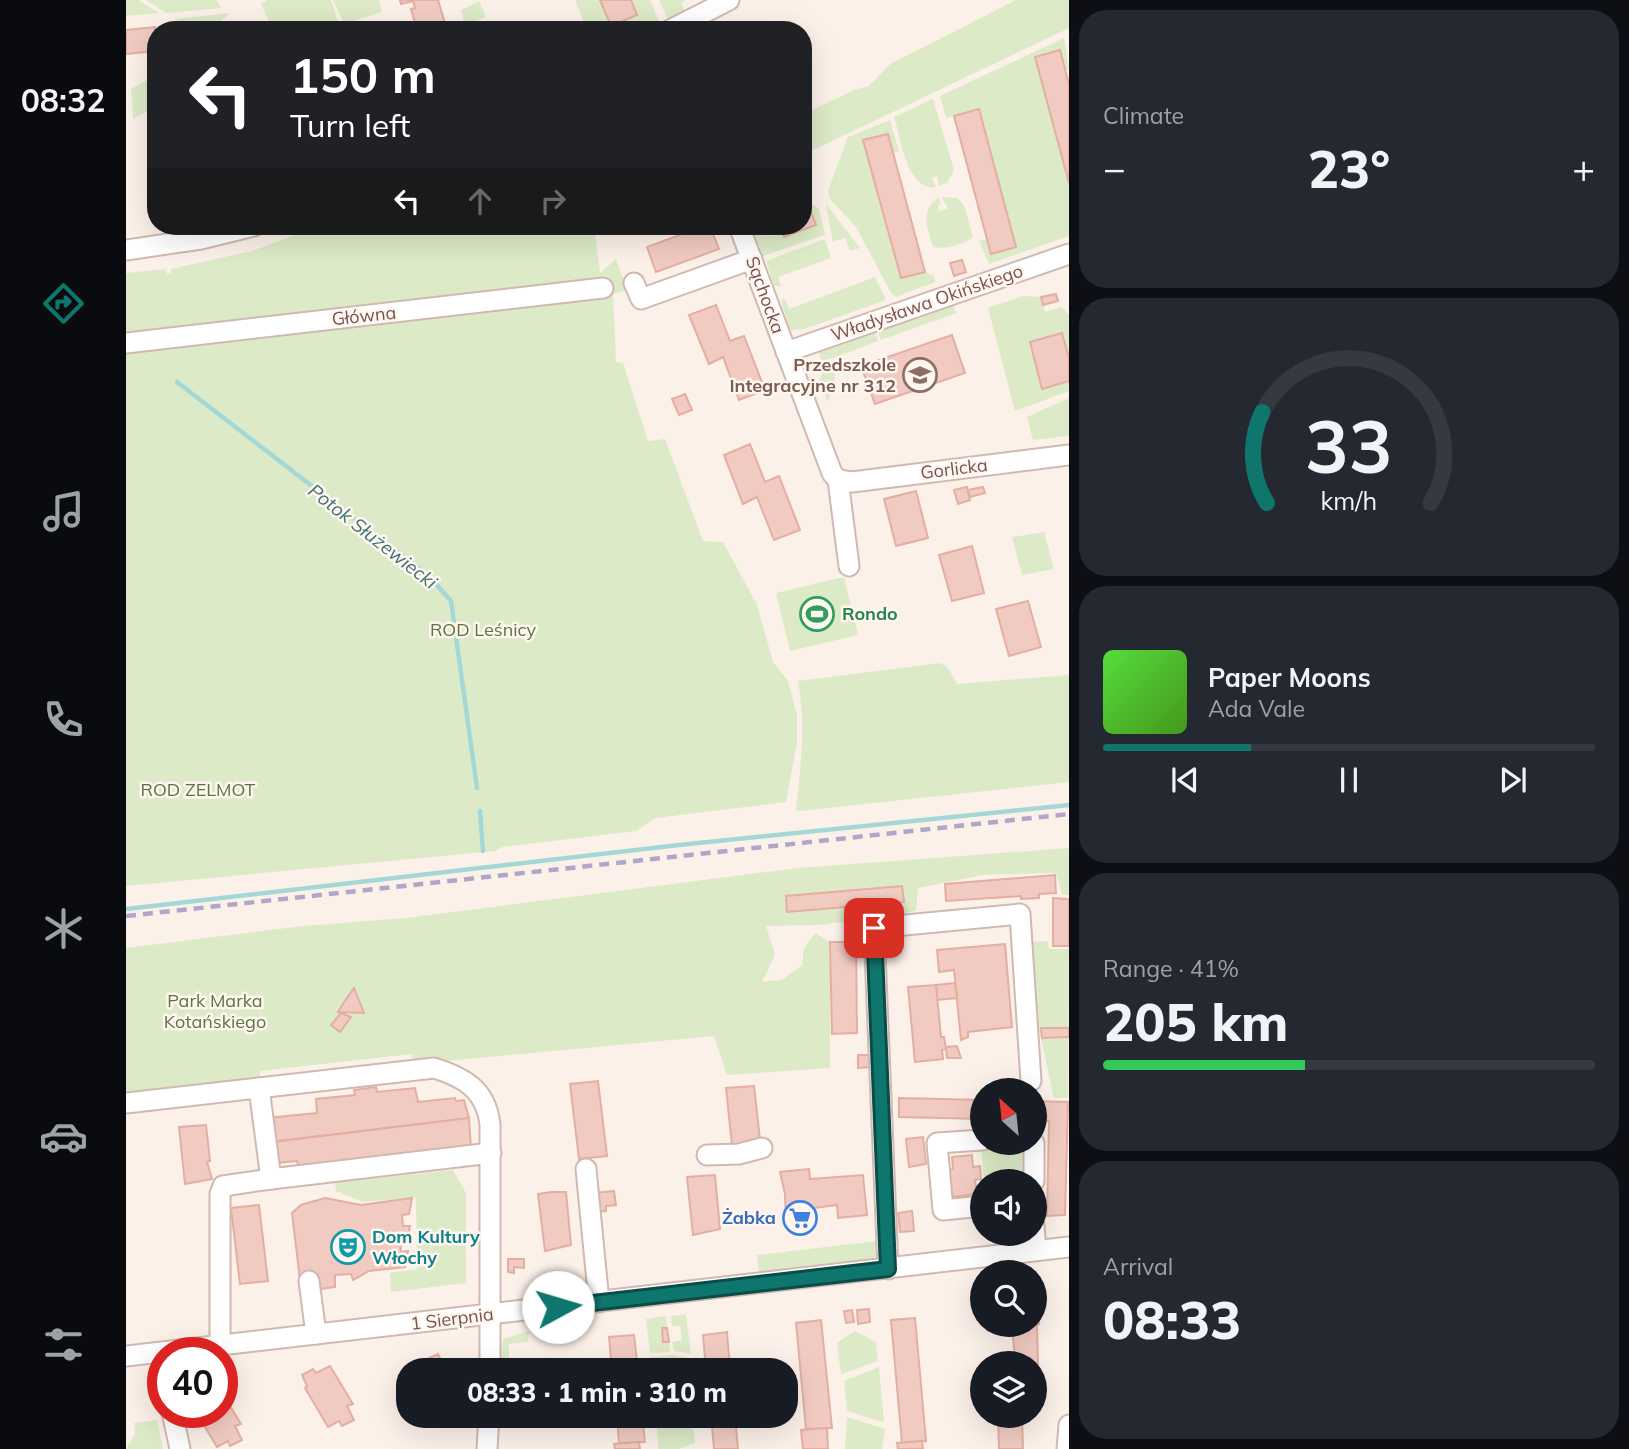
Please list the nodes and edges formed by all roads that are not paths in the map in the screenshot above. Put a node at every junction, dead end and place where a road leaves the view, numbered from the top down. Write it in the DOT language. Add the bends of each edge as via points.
graph roads {
  1 [pos="729,0"];
  2 [pos="688,21"];
  3 [pos="217,235"];
  4 [pos="743,235"];
  5 [pos="126,250"];
  6 [pos="1069,254"];
  7 [pos="752,259"];
  8 [pos="634,283"];
  9 [pos="603,288"];
  10 [pos="126,343"];
  11 [pos="786,352"];
  12 [pos="1069,455"];
  13 [pos="838,480"];
  14 [pos="849,566"];
  15 [pos="1031,1078"];
  16 [pos="259,1088"];
  17 [pos="126,1103"];
  18 [pos="970,1141"];
  19 [pos="762,1148"];
  20 [pos="491,1153"];
  21 [pos="707,1155"];
  22 [pos="586,1169"];
  23 [pos="271,1179"];
  24 [pos="970,1207"];
  25 [pos="1036,1246"];
  26 [pos="1069,1247"];
  27 [pos="1036,1250"];
  28 [pos="888,1269"];
  29 [pos="309,1281"];
  30 [pos="599,1302"];
  31 [pos="491,1314"];
  32 [pos="316,1335"];
  33 [pos="220,1337"];
  34 [pos="238,1343"];
  35 [pos="126,1356"];
  36 [pos="147,1357"];
  37 [pos="490,1358"];
  38 [pos="1069,1425"];
  39 [pos="175,1428"];
  40 [pos="488,1428"];
  41 [pos="180,1449"];
  42 [pos="487,1449"];
  43 [pos="1067,1449"];
  1 -- 2 [label="street"];
  3 -- 5 [label="street"];
  4 -- 7 [label="street, Sąchocka"];
  6 -- 11 [label="street, Władysława Okińskiego"];
  7 -- 8 [label="street" via="641,299"];
  7 -- 11 [label="street, Sąchocka"];
  9 -- 10 [label="street, Główna"];
  11 -- 13 [label="street, Sąchocka"];
  12 -- 13 [label="street, Gorlicka"];
  13 -- 14 [label="street, Sąchocka"];
  15 -- 28 [label="street" via="1020,914 874,928"];
  16 -- 17 [label="street"];
  16 -- 20 [label="street" via="434,1068 464,1079 484,1098 491,1124"];
  16 -- 23 [label="street"];
  18 -- 24 [label="street" via="937,1143 943,1210"];
  19 -- 21 [label="street"];
  20 -- 23 [label="street"];
  20 -- 31 [label="street"];
  22 -- 30 [label="street"];
  23 -- 33 [label="street" via="223,1186 220,1194"];
  25 -- 27 [label="street"];
  26 -- 27 [label="street, 1 Sierpnia"];
  27 -- 28 [label="street, 1 Sierpnia"];
  28 -- 30 [label="street, 1 Sierpnia"];
  29 -- 32 [label="street"];
  30 -- 31 [label="street, 1 Sierpnia"];
  31 -- 32 [label="street, 1 Sierpnia"];
  31 -- 37 [label="street"];
  32 -- 34 [label="street, 1 Sierpnia"];
  35 -- 36 [label="street, 1 Sierpnia"];
  38 -- 43 [label="street"];
  39 -- 41 [label="street"];
  40 -- 42 [label="street"];
}
